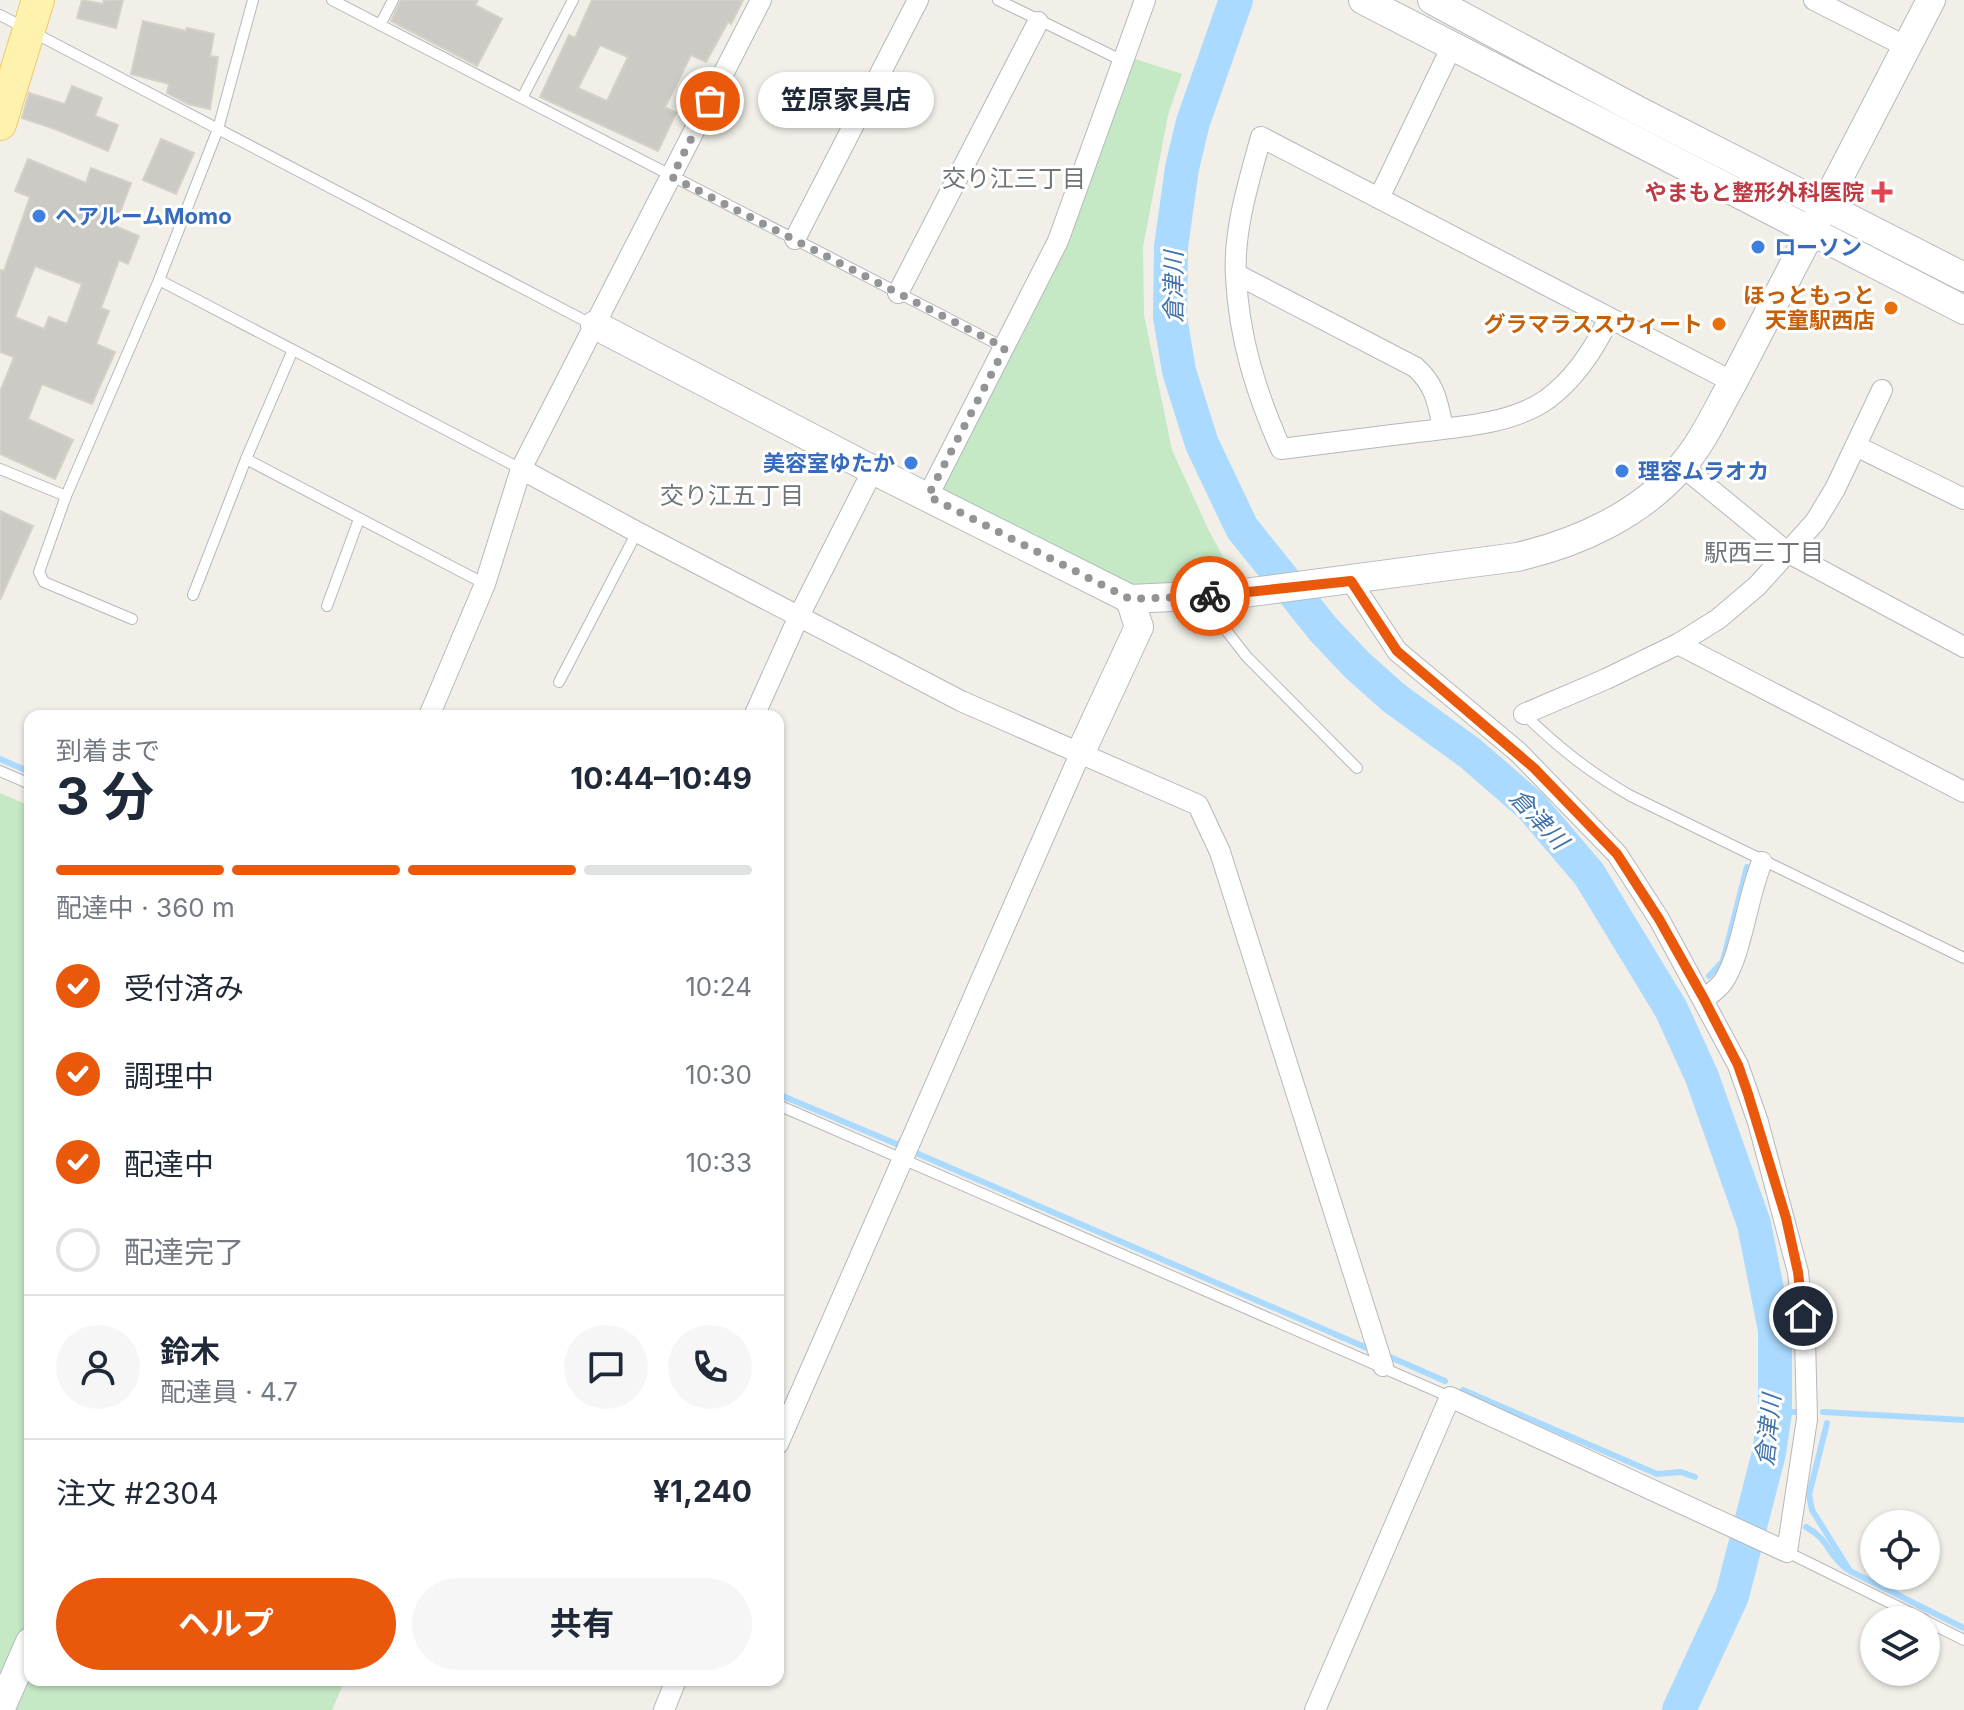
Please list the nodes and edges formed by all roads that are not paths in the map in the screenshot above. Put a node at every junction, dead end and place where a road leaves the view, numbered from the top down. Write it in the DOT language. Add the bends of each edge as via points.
graph roads {
  1 [pos="38,0"];
  2 [pos="253,0"];
  3 [pos="332,0"];
  4 [pos="393,0"];
  5 [pos="573,0"];
  6 [pos="761,0"];
  7 [pos="918,0"];
  8 [pos="998,0"];
  9 [pos="1145,0"];
  10 [pos="1363,0"];
  11 [pos="1432,0"];
  12 [pos="1814,0"];
  13 [pos="1931,0"];
  14 [pos="0,15"];
  15 [pos="1038,22"];
  16 [pos="380,25"];
  17 [pos="30,31"];
  18 [pos="1452,46"];
  19 [pos="1907,47"];
  20 [pos="1121,60"];
  21 [pos="522,98"];
  22 [pos="0,124"];
  23 [pos="218,129"];
  24 [pos="672,177"];
  25 [pos="1379,198"];
  26 [pos="1823,206"];
  27 [pos="1811,231"];
  28 [pos="795,239"];
  29 [pos="1236,274"];
  30 [pos="1964,277"];
  31 [pos="159,280"];
  32 [pos="898,293"];
  33 [pos="1964,310"];
  34 [pos="1609,318"];
  35 [pos="595,325"];
  36 [pos="1005,348"];
  37 [pos="292,352"];
  38 [pos="1733,382"];
  39 [pos="1882,390"];
  40 [pos="1443,428"];
  41 [pos="1856,446"];
  42 [pos="246,459"];
  43 [pos="1682,466"];
  44 [pos="0,469"];
  45 [pos="521,469"];
  46 [pos="873,470"];
  47 [pos="66,496"];
  48 [pos="928,496"];
  49 [pos="1964,499"];
  50 [pos="359,519"];
  51 [pos="637,532"];
  52 [pos="1787,552"];
  53 [pos="1342,582"];
  54 [pos="485,584"];
  55 [pos="193,595"];
  56 [pos="1200,596"];
  57 [pos="1130,599"];
  58 [pos="327,606"];
  59 [pos="799,616"];
  60 [pos="132,619"];
  61 [pos="1678,644"];
  62 [pos="1964,647"];
  63 [pos="559,682"];
  64 [pos="432,710"];
  65 [pos="757,710"];
  66 [pos="1524,714"];
  67 [pos="1080,754"];
  68 [pos="1357,768"];
  69 [pos="0,771"];
  70 [pos="24,781"];
  71 [pos="1964,792"];
  72 [pos="1762,862"];
  73 [pos="1964,958"];
  74 [pos="1704,999"];
  75 [pos="784,1108"];
  76 [pos="902,1157"];
  77 [pos="1383,1366"];
  78 [pos="1450,1397"];
  79 [pos="784,1430"];
  80 [pos="1782,1549"];
  81 [pos="1897,1606"];
  82 [pos="1940,1628"];
  83 [pos="1964,1640"];
  84 [pos="24,1656"];
  85 [pos="674,1686"];
  86 [pos="0,1710"];
  87 [pos="664,1710"];
  88 [pos="1315,1710"];
  1 -- 17 [label="main road"];
  2 -- 23 [label="lane"];
  3 -- 16 [label="lane"];
  4 -- 16 [label="lane"];
  5 -- 21 [label="lane"];
  6 -- 24 [label="street"];
  7 -- 28 [label="street"];
  8 -- 15 [label="lane"];
  9 -- 20 [label="street"];
  10 -- 18 [label="street"];
  11 -- 26 [label="street"];
  12 -- 19 [label="street"];
  13 -- 19 [label="street"];
  14 -- 17 [label="lane"];
  15 -- 20 [label="lane"];
  15 -- 32 [label="street"];
  16 -- 21 [label="lane"];
  17 -- 22 [label="main road"];
  17 -- 23 [label="lane"];
  18 -- 25 [label="street"];
  18 -- 27 [label="street"];
  19 -- 26 [label="street"];
  20 -- 36 [label="street" via="1058,241"];
  21 -- 24 [label="lane"];
  23 -- 31 [label="lane"];
  23 -- 35 [label="lane"];
  24 -- 28 [label="lane"];
  24 -- 35 [label="street"];
  25 -- 29 [label="street" via="1261,137 1241,223"];
  25 -- 34 [label="street"];
  26 -- 27 [label="street"];
  26 -- 30 [label="street"];
  27 -- 33 [label="street"];
  27 -- 38 [label="street"];
  28 -- 32 [label="lane"];
  29 -- 40 [label="street" via="1415,367 1436,395"];
  29 -- 40 [label="street" via="1251,375 1281,449"];
  31 -- 37 [label="lane"];
  31 -- 47 [label="lane"];
  32 -- 36 [label="lane"];
  34 -- 38 [label="street"];
  34 -- 40 [label="street" via="1580,368 1545,401 1500,419"];
  35 -- 45 [label="street"];
  35 -- 46 [label="street"];
  36 -- 48 [label="street"];
  37 -- 42 [label="lane"];
  37 -- 45 [label="lane"];
  38 -- 43 [label="street"];
  39 -- 41 [label="street"];
  41 -- 49 [label="street"];
  41 -- 52 [label="street" via="1815,522"];
  42 -- 50 [label="lane"];
  42 -- 55 [label="lane"];
  43 -- 52 [label="street"];
  43 -- 53 [label="street" via="1622,515 1545,551"];
  44 -- 47 [label="lane"];
  45 -- 51 [label="street"];
  45 -- 54 [label="street"];
  46 -- 48 [label="street"];
  46 -- 59 [label="street"];
  47 -- 60 [label="lane" via="39,572 44,582"];
  48 -- 57 [label="street"];
  50 -- 54 [label="lane"];
  50 -- 58 [label="lane"];
  51 -- 59 [label="street"];
  51 -- 63 [label="lane"];
  52 -- 61 [label="street" via="1718,619"];
  52 -- 62 [label="street"];
  53 -- 56 [label="street"];
  53 -- 74 [label="street" via="1397,651 1518,752 1617,854"];
  54 -- 64 [label="street"];
  56 -- 57 [label="street"];
  56 -- 68 [label="lane" via="1247,657"];
  57 -- 67 [label="street" via="1139,627"];
  59 -- 65 [label="street"];
  59 -- 67 [label="street" via="961,701"];
  61 -- 66 [label="street"];
  61 -- 71 [label="street"];
  66 -- 72 [label="lane" via="1590,773"];
  67 -- 76 [label="street"];
  67 -- 77 [label="street" via="1198,805 1220,852"];
  69 -- 70 [label="lane"];
  72 -- 73 [label="lane"];
  72 -- 74 [label="street" via="1730,969"];
  74 -- 80 [label="street" via="1738,1065 1758,1122 1798,1272 1807,1419"];
  75 -- 76 [label="lane"];
  76 -- 77 [label="lane"];
  76 -- 79 [label="street"];
  77 -- 78 [label="lane"];
  78 -- 80 [label="street"];
  78 -- 88 [label="street"];
  80 -- 81 [label="lane"];
  82 -- 83 [label="lane"];
  84 -- 86 [label="street"];
  85 -- 87 [label="street"];
}
